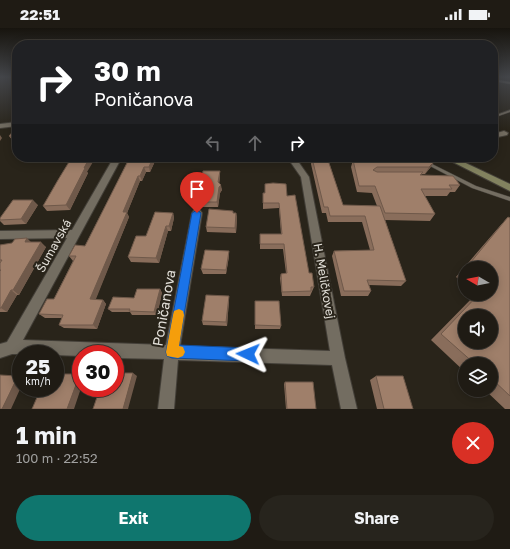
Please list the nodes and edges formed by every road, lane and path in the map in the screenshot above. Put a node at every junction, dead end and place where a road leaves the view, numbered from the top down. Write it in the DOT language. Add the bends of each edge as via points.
graph roads {
  1 [pos="510,110"];
  2 [pos="498,115"];
  3 [pos="12,125"];
  4 [pos="0,126"];
  5 [pos="504,133"];
  6 [pos="498,135"];
  7 [pos="115,162"];
  8 [pos="294,162"];
  9 [pos="425,162"];
  10 [pos="458,162"];
  11 [pos="440,177"];
  12 [pos="455,178"];
  13 [pos="510,188"];
  14 [pos="510,199"];
  15 [pos="197,213"];
  16 [pos="75,234"];
  17 [pos="0,235"];
  18 [pos="6,349"];
  19 [pos="172,352"];
  20 [pos="338,358"];
  21 [pos="166,409"];
  22 [pos="349,409"];
  1 -- 2 [label="lane"];
  3 -- 4 [label="street"];
  5 -- 6 [label="street"];
  7 -- 16 [label="street, Šumavská"];
  8 -- 20 [label="street, H. Meličkovej" via="305,177"];
  9 -- 12 [label="lane"];
  10 -- 13 [label="main road"];
  11 -- 12 [label="lane"];
  12 -- 14 [label="lane"];
  15 -- 19 [label="street, Poničanova"];
  16 -- 17 [label="street"];
  16 -- 18 [label="street, Šumavská"];
  18 -- 19 [label="street"];
  19 -- 20 [label="street"];
  19 -- 21 [label="street, Poničanova"];
  20 -- 22 [label="street, H. Meličkovej"];
}
